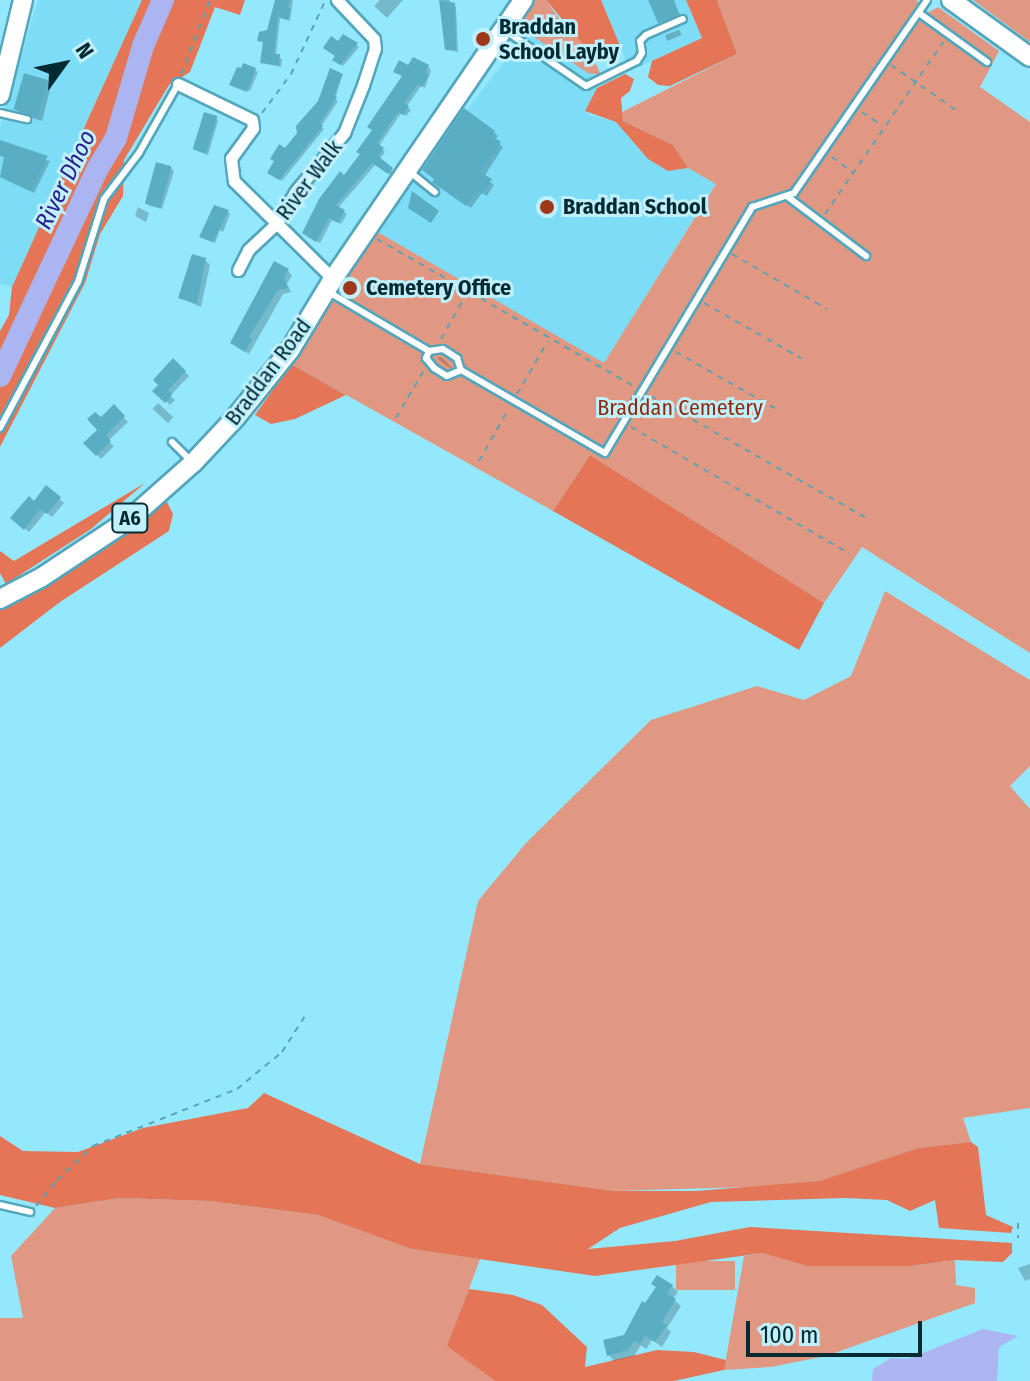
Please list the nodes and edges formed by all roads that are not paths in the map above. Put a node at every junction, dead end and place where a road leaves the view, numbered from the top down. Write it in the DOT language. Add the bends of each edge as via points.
graph roads {
  1 [pos="23,0"];
  2 [pos="337,0"];
  3 [pos="523,0"];
  4 [pos="927,0"];
  5 [pos="951,0"];
  6 [pos="919,13"];
  7 [pos="683,19"];
  8 [pos="503,29"];
  9 [pos="1030,57"];
  10 [pos="987,62"];
  11 [pos="178,84"];
  12 [pos="0,95"];
  13 [pos="0,113"];
  14 [pos="27,119"];
  15 [pos="408,171"];
  16 [pos="435,192"];
  17 [pos="788,197"];
  18 [pos="276,224"];
  19 [pos="866,256"];
  20 [pos="238,270"];
  21 [pos="329,284"];
  22 [pos="432,349"];
  23 [pos="461,370"];
  24 [pos="0,428"];
  25 [pos="172,442"];
  26 [pos="193,463"];
  27 [pos="0,599"];
  28 [pos="0,1205"];
  29 [pos="30,1212"];
  1 -- 12 [label="highway"];
  2 -- 18 [label="street, River Walk" via="367,29 375,49 344,133"];
  3 -- 8 [label="highway, Braddan Road / A6"];
  4 -- 6 [label="lane"];
  5 -- 9 [label="highway"];
  6 -- 10 [label="lane"];
  6 -- 17 [label="lane"];
  7 -- 8 [label="lane" via="646,35 637,61 586,86"];
  8 -- 15 [label="highway, Braddan Road / A6"];
  11 -- 18 [label="street" via="252,120 253,128 231,158 231,174"];
  11 -- 24 [label="lane" via="139,153 104,199 78,282"];
  13 -- 14 [label="lane"];
  15 -- 16 [label="lane"];
  15 -- 21 [label="highway, Braddan Road / A6"];
  17 -- 19 [label="lane"];
  17 -- 23 [label="lane" via="752,207 605,453"];
  18 -- 20 [label="street, River Walk" via="248,250"];
  18 -- 21 [label="street"];
  21 -- 22 [label="lane"];
  21 -- 26 [label="highway, Braddan Road / A6" via="290,350"];
  22 -- 23 [label="lane" via="457,358"];
  22 -- 23 [label="lane" via="429,362 447,376"];
  25 -- 26 [label="lane"];
  26 -- 27 [label="highway, Braddan Road / A6" via="131,518"];
  28 -- 29 [label="lane"];
}
